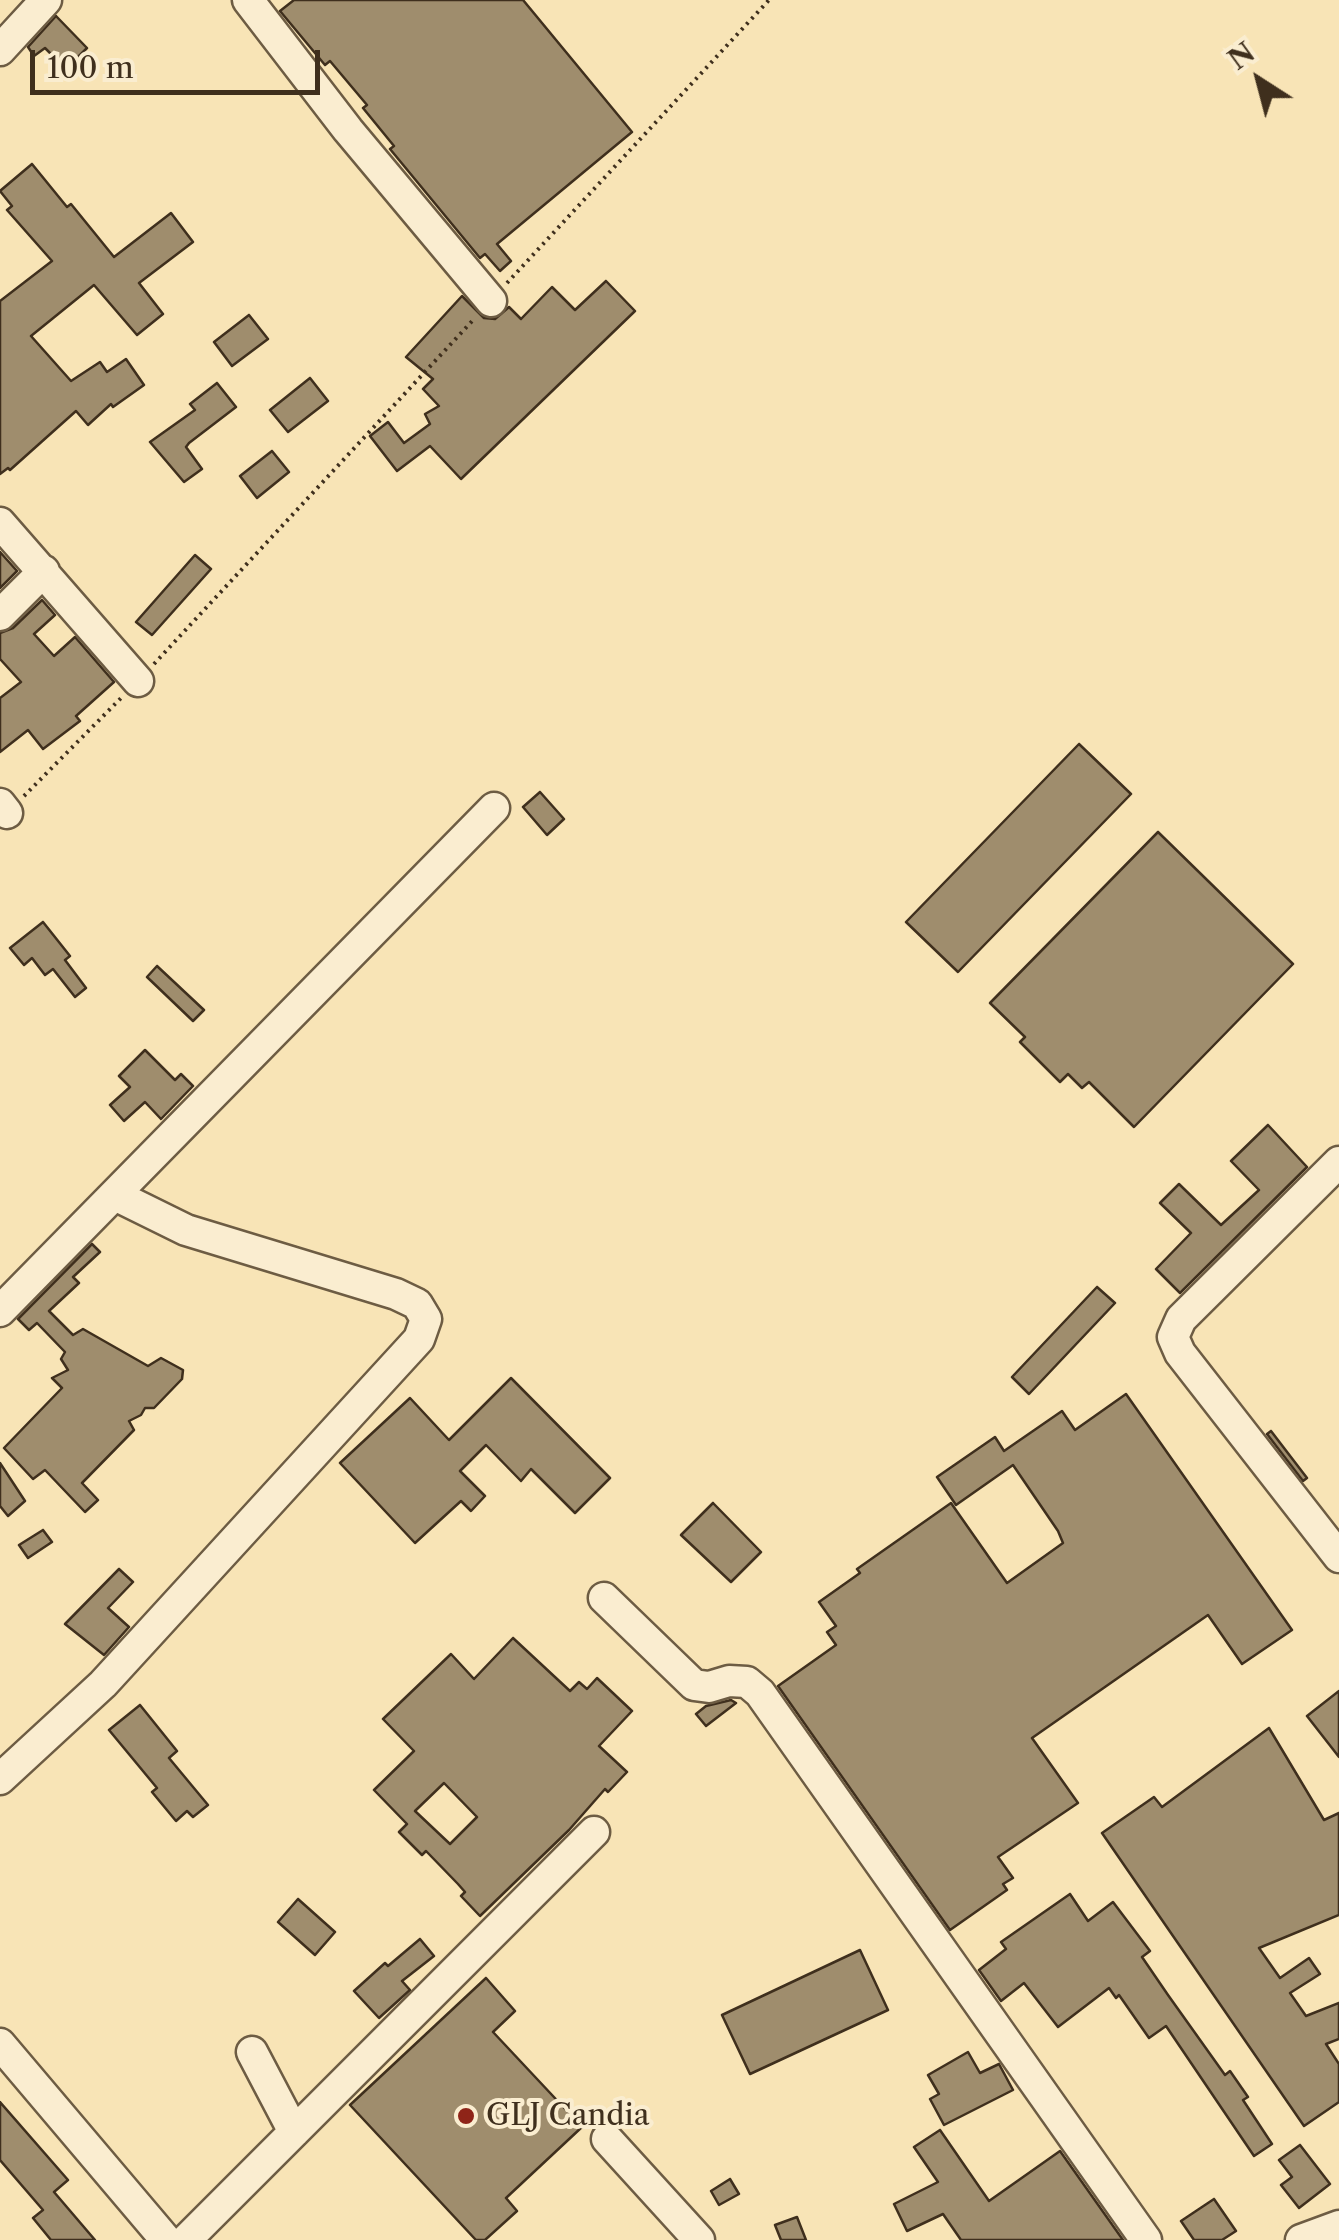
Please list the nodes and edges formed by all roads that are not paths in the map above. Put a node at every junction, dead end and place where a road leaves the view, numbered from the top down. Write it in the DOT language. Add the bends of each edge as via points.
graph roads {
  1 [pos="46,0"];
  2 [pos="248,0"];
  3 [pos="0,50"];
  4 [pos="491,300"];
  5 [pos="0,523"];
  6 [pos="44,571"];
  7 [pos="0,615"];
  8 [pos="138,681"];
  9 [pos="494,808"];
  10 [pos="1339,1162"];
  11 [pos="115,1194"];
  12 [pos="0,1312"];
  13 [pos="1339,1557"];
  14 [pos="604,1598"];
  15 [pos="0,1779"];
  16 [pos="594,1832"];
  17 [pos="0,2044"];
  18 [pos="252,2052"];
  19 [pos="294,2132"];
  20 [pos="607,2140"];
  21 [pos="1339,2226"];
  22 [pos="166,2240"];
  23 [pos="186,2240"];
  24 [pos="700,2240"];
  25 [pos="1146,2240"];
  26 [pos="1300,2240"];
  1 -- 3 [label="street"];
  2 -- 4 [label="street"];
  5 -- 6 [label="street"];
  6 -- 7 [label="street"];
  6 -- 8 [label="street"];
  9 -- 11 [label="street"];
  10 -- 13 [label="street" via="1181,1320 1174,1338"];
  11 -- 12 [label="street"];
  11 -- 15 [label="street" via="186,1230 396,1294 418,1304 426,1320 419,1339 103,1684"];
  14 -- 25 [label="street" via="694,1685 746,1682 760,1693"];
  16 -- 19 [label="street"];
  17 -- 22 [label="street"];
  18 -- 19 [label="street"];
  19 -- 23 [label="street"];
  20 -- 24 [label="street"];
  21 -- 26 [label="street"];
}
